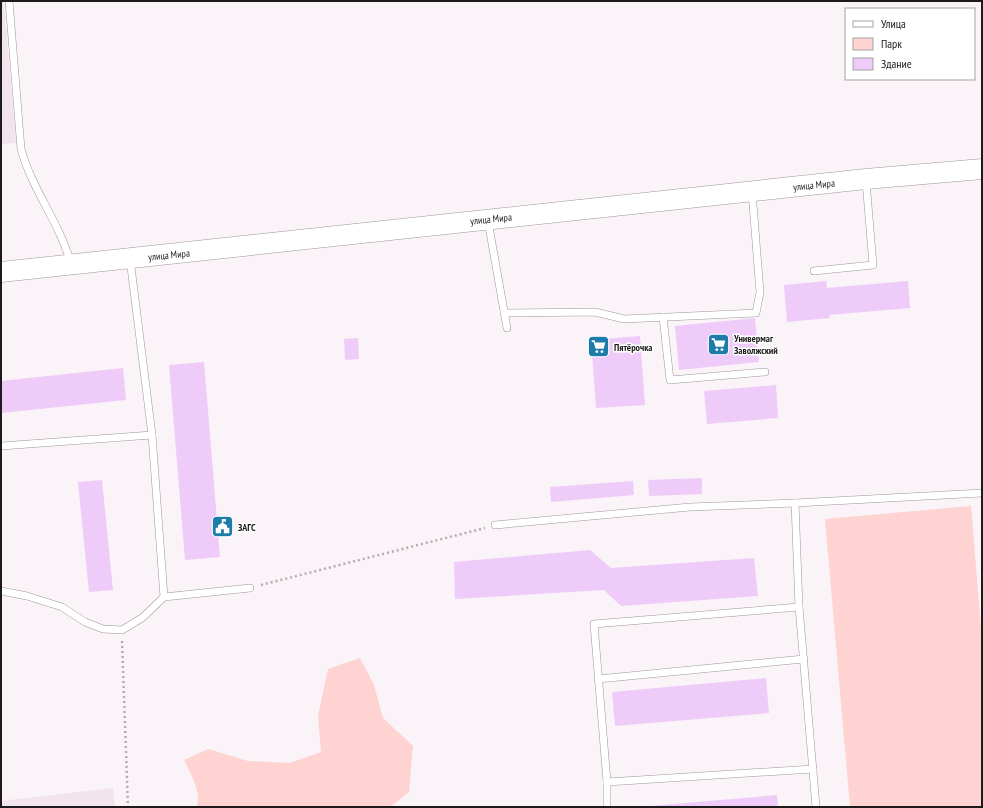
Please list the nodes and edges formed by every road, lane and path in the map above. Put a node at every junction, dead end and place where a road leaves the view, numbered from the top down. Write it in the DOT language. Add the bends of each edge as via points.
graph roads {
  1 [pos="9,1"];
  2 [pos="982,169"];
  3 [pos="866,179"];
  4 [pos="752,192"];
  5 [pos="488,219"];
  6 [pos="130,259"];
  7 [pos="71,264"];
  8 [pos="814,271"];
  9 [pos="1,272"];
  10 [pos="504,313"];
  11 [pos="663,317"];
  12 [pos="507,328"];
  13 [pos="766,372"];
  14 [pos="152,435"];
  15 [pos="1,446"];
  16 [pos="982,493"];
  17 [pos="795,503"];
  18 [pos="495,525"];
  19 [pos="250,588"];
  20 [pos="1,591"];
  21 [pos="164,597"];
  22 [pos="799,607"];
  23 [pos="122,630"];
  24 [pos="804,659"];
  25 [pos="598,679"];
  26 [pos="813,769"];
  27 [pos="607,782"];
  28 [pos="128,807"];
  29 [pos="607,807"];
  30 [pos="816,807"];
  1 -- 7 [label="lane" via="21,149 25,165 64,241"];
  2 -- 3 [label="main road, улица Мира"];
  3 -- 4 [label="main road, улица Мира"];
  3 -- 8 [label="lane" via="873,265"];
  4 -- 5 [label="main road, улица Мира"];
  4 -- 11 [label="lane" via="760,292 756,313"];
  5 -- 6 [label="main road, улица Мира"];
  5 -- 10 [label="lane"];
  6 -- 7 [label="main road, улица Мира"];
  6 -- 14 [label="lane"];
  7 -- 9 [label="main road, улица Мира"];
  10 -- 11 [label="lane" via="595,312 624,319"];
  10 -- 12 [label="lane"];
  11 -- 13 [label="lane" via="670,380"];
  14 -- 15 [label="lane"];
  14 -- 21 [label="lane"];
  16 -- 17 [label="lane"];
  17 -- 18 [label="lane" via="690,506"];
  17 -- 22 [label="lane"];
  18 -- 19 [label="path"];
  19 -- 21 [label="lane"];
  20 -- 23 [label="lane" via="62,607 85,622 104,629"];
  21 -- 23 [label="lane" via="142,618"];
  22 -- 24 [label="lane"];
  22 -- 25 [label="lane" via="594,624"];
  23 -- 28 [label="path"];
  24 -- 25 [label="lane"];
  24 -- 26 [label="lane"];
  25 -- 27 [label="lane"];
  26 -- 27 [label="lane"];
  26 -- 30 [label="lane"];
  27 -- 29 [label="lane"];
}
